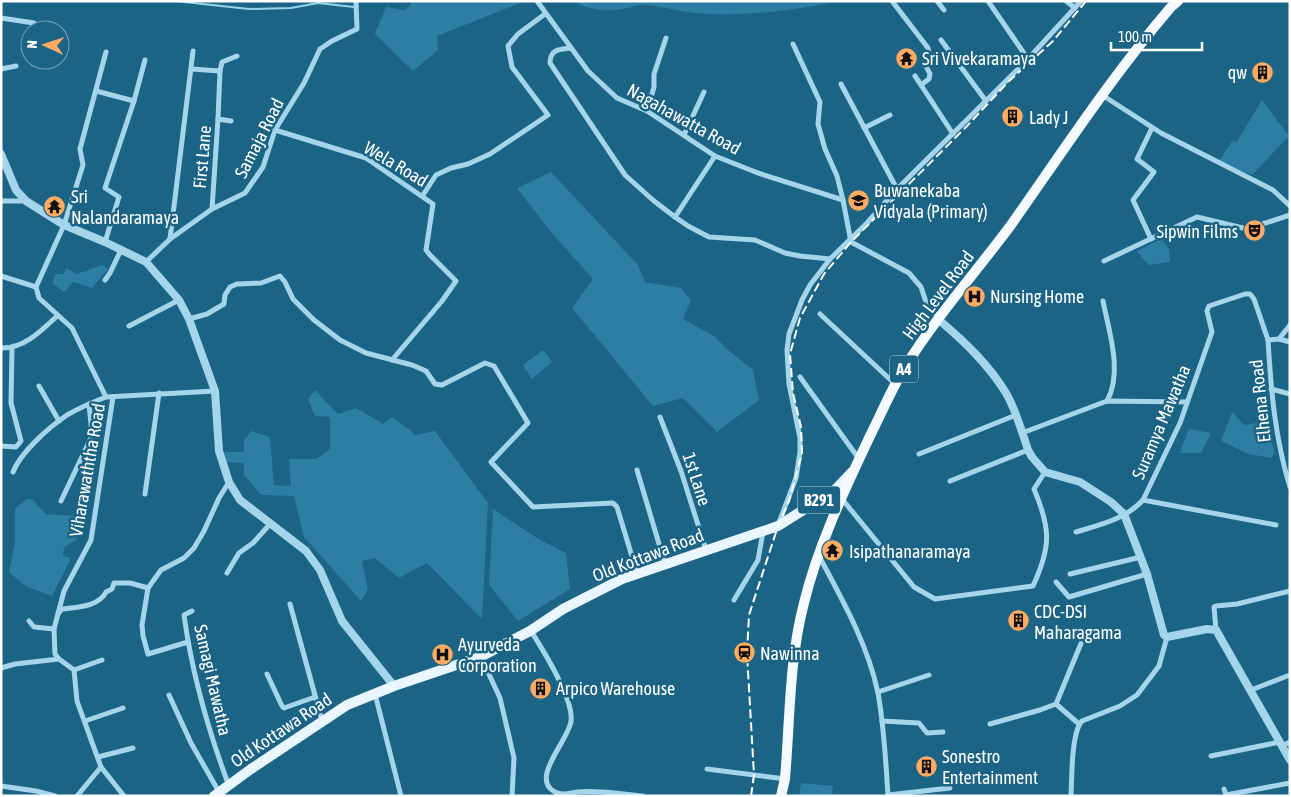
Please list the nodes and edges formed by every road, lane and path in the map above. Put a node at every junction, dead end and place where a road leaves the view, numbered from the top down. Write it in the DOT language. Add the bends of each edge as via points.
graph roads {
  1 [pos="356,1"];
  2 [pos="537,1"];
  3 [pos="892,1"];
  4 [pos="937,1"];
  5 [pos="988,1"];
  6 [pos="1066,1"];
  7 [pos="1081,1"];
  8 [pos="1175,3"];
  9 [pos="1075,8"];
  10 [pos="944,10"];
  11 [pos="545,14"];
  12 [pos="1,18"];
  13 [pos="20,21"];
  14 [pos="666,38"];
  15 [pos="942,40"];
  16 [pos="793,44"];
  17 [pos="571,48"];
  18 [pos="193,51"];
  19 [pos="106,52"];
  20 [pos="237,56"];
  21 [pos="1028,59"];
  22 [pos="145,60"];
  23 [pos="16,66"];
  24 [pos="1,69"];
  25 [pos="191,69"];
  26 [pos="220,71"];
  27 [pos="915,76"];
  28 [pos="841,84"];
  29 [pos="921,85"];
  30 [pos="96,91"];
  31 [pos="704,92"];
  32 [pos="1102,94"];
  33 [pos="134,100"];
  34 [pos="986,101"];
  35 [pos="647,111"];
  36 [pos="890,115"];
  37 [pos="218,119"];
  38 [pos="231,121"];
  39 [pos="864,128"];
  40 [pos="1152,128"];
  41 [pos="275,130"];
  42 [pos="953,134"];
  43 [pos="684,135"];
  44 [pos="715,156"];
  45 [pos="2,158"];
  46 [pos="897,189"];
  47 [pos="423,195"];
  48 [pos="843,200"];
  49 [pos="1,201"];
  50 [pos="26,201"];
  51 [pos="1290,206"];
  52 [pos="212,209"];
  53 [pos="1290,215"];
  54 [pos="675,216"];
  55 [pos="64,225"];
  56 [pos="170,238"];
  57 [pos="850,240"];
  58 [pos="1151,240"];
  59 [pos="106,242"];
  60 [pos="121,250"];
  61 [pos="830,259"];
  62 [pos="1104,261"];
  63 [pos="146,262"];
  64 [pos="1,276"];
  65 [pos="105,280"];
  66 [pos="36,287"];
  67 [pos="180,300"];
  68 [pos="1103,301"];
  69 [pos="820,314"];
  70 [pos="57,316"];
  71 [pos="189,319"];
  72 [pos="939,320"];
  73 [pos="1290,325"];
  74 [pos="129,326"];
  75 [pos="1279,339"];
  76 [pos="1268,340"];
  77 [pos="1290,342"];
  78 [pos="1,348"];
  79 [pos="12,348"];
  80 [pos="392,360"];
  81 [pos="800,377"];
  82 [pos="895,384"];
  83 [pos="39,386"];
  84 [pos="1271,389"];
  85 [pos="215,391"];
  86 [pos="159,393"];
  87 [pos="1290,394"];
  88 [pos="106,397"];
  89 [pos="113,397"];
  90 [pos="1108,402"];
  91 [pos="1186,402"];
  92 [pos="89,404"];
  93 [pos="1016,415"];
  94 [pos="660,418"];
  95 [pos="59,421"];
  96 [pos="1022,433"];
  97 [pos="1,446"];
  98 [pos="1028,450"];
  99 [pos="919,454"];
  100 [pos="859,459"];
  101 [pos="637,470"];
  102 [pos="854,470"];
  103 [pos="12,472"];
  104 [pos="1046,472"];
  105 [pos="950,481"];
  106 [pos="229,482"];
  107 [pos="1290,487"];
  108 [pos="145,494"];
  109 [pos="842,499"];
  110 [pos="1143,500"];
  111 [pos="61,501"];
  112 [pos="1124,514"];
  113 [pos="270,524"];
  114 [pos="1276,525"];
  115 [pos="777,527"];
  116 [pos="763,532"];
  117 [pos="1076,532"];
  118 [pos="706,550"];
  119 [pos="818,556"];
  120 [pos="1141,557"];
  121 [pos="665,564"];
  122 [pos="227,573"];
  123 [pos="637,573"];
  124 [pos="1070,574"];
  125 [pos="1147,574"];
  126 [pos="1056,582"];
  127 [pos="148,588"];
  128 [pos="1290,591"];
  129 [pos="734,600"];
  130 [pos="290,604"];
  131 [pos="192,611"];
  132 [pos="56,616"];
  133 [pos="30,621"];
  134 [pos="54,629"];
  135 [pos="530,630"];
  136 [pos="1216,630"];
  137 [pos="1167,637"];
  138 [pos="1082,641"];
  139 [pos="188,642"];
  140 [pos="480,657"];
  141 [pos="59,659"];
  142 [pos="102,660"];
  143 [pos="1,668"];
  144 [pos="74,670"];
  145 [pos="267,674"];
  146 [pos="929,675"];
  147 [pos="1290,675"];
  148 [pos="394,686"];
  149 [pos="1251,690"];
  150 [pos="878,692"];
  151 [pos="375,694"];
  152 [pos="169,695"];
  153 [pos="315,697"];
  154 [pos="1056,704"];
  155 [pos="123,708"];
  156 [pos="86,721"];
  157 [pos="322,721"];
  158 [pos="882,721"];
  159 [pos="990,724"];
  160 [pos="1079,724"];
  161 [pos="943,732"];
  162 [pos="1290,742"];
  163 [pos="1281,744"];
  164 [pos="133,748"];
  165 [pos="1211,756"];
  166 [pos="98,757"];
  167 [pos="1290,760"];
  168 [pos="101,767"];
  169 [pos="707,769"];
  170 [pos="785,779"];
  171 [pos="1290,783"];
  172 [pos="1,786"];
  173 [pos="229,786"];
  174 [pos="950,788"];
  175 [pos="1224,788"];
  176 [pos="217,794"];
  177 [pos="571,795"];
  178 [pos="888,795"];
  179 [pos="55,796"];
  180 [pos="77,796"];
  181 [pos="124,796"];
  182 [pos="401,796"];
  183 [pos="512,796"];
  184 [pos="643,796"];
  185 [pos="781,796"];
  186 [pos="1071,796"];
  1 -- 41 [label="street, Samaja Road" via="357,29 320,49 304,84"];
  2 -- 11 [label="street, Nagahawatta Road"];
  3 -- 29 [label="street" via="928,48 929,54 924,62 930,74"];
  4 -- 10 [label="street"];
  5 -- 21 [label="street"];
  6 -- 9 [label="street"];
  7 -- 9 [label="street"];
  8 -- 32 [label="highway, High Level Road / A4"];
  9 -- 21 [label="street"];
  11 -- 17 [label="street, Nagahawatta Road"];
  11 -- 47 [label="street" via="518,34 508,46 512,67 548,115 490,154 436,175"];
  12 -- 13 [label="street"];
  14 -- 35 [label="street" via="654,74"];
  15 -- 34 [label="street"];
  16 -- 48 [label="street" via="820,102 818,124"];
  17 -- 35 [label="street, Nagahawatta Road" via="610,93"];
  17 -- 54 [label="street" via="553,52 550,62 625,175"];
  18 -- 25 [label="street"];
  19 -- 30 [label="street"];
  20 -- 26 [label="street" via="222,62"];
  21 -- 34 [label="street"];
  22 -- 33 [label="street"];
  23 -- 24 [label="street"];
  25 -- 26 [label="street"];
  25 -- 56 [label="street"];
  26 -- 37 [label="street"];
  27 -- 29 [label="street"];
  28 -- 39 [label="street"];
  29 -- 42 [label="street"];
  30 -- 33 [label="street"];
  30 -- 55 [label="street" via="80,148 83,166"];
  31 -- 43 [label="street"];
  32 -- 40 [label="street"];
  32 -- 72 [label="highway, High Level Road / A4"];
  33 -- 59 [label="street" via="105,188 119,197"];
  34 -- 42 [label="street"];
  35 -- 43 [label="street, Nagahawatta Road"];
  36 -- 39 [label="street"];
  37 -- 38 [label="street, First Lane"];
  37 -- 52 [label="street, First Lane"];
  39 -- 46 [label="street"];
  40 -- 51 [label="street" via="1273,190"];
  40 -- 58 [label="street" via="1137,159 1154,172 1133,200"];
  41 -- 47 [label="street, Wela Road" via="366,158"];
  41 -- 52 [label="street, Samaja Road" via="262,167 245,193"];
  42 -- 46 [label="street"];
  43 -- 44 [label="street, Nagahawatta Road"];
  44 -- 48 [label="street, Nagahawatta Road"];
  44 -- 54 [label="street"];
  45 -- 50 [label="street" via="16,190"];
  46 -- 57 [label="street"];
  47 -- 80 [label="street, Wela Road" via="433,204 426,250 456,281"];
  48 -- 57 [label="street"];
  49 -- 50 [label="street"];
  50 -- 55 [label="street"];
  52 -- 56 [label="street, Samaja Road"];
  53 -- 58 [label="street" via="1247,229 1197,217"];
  54 -- 61 [label="street" via="709,237 755,240 784,252"];
  55 -- 59 [label="street"];
  55 -- 66 [label="street"];
  56 -- 63 [label="street, Samaja Road"];
  57 -- 61 [label="street"];
  57 -- 72 [label="street" via="913,277"];
  58 -- 62 [label="street"];
  59 -- 60 [label="street"];
  60 -- 63 [label="street"];
  60 -- 65 [label="street"];
  61 -- 115 [label="street" via="806,292 789,334 789,384 800,452 796,478"];
  63 -- 67 [label="street"];
  64 -- 66 [label="street"];
  66 -- 70 [label="street" via="38,298"];
  67 -- 71 [label="street"];
  67 -- 74 [label="street"];
  68 -- 90 [label="street" via="1115,378"];
  69 -- 82 [label="street"];
  70 -- 79 [label="street" via="37,335"];
  70 -- 88 [label="street" via="72,328"];
  71 -- 80 [label="street" via="208,314 224,304 230,287 261,283 280,276 293,299 314,320 366,353"];
  71 -- 85 [label="street"];
  72 -- 82 [label="highway, High Level Road / A4"];
  72 -- 93 [label="street" via="984,362 1007,394"];
  73 -- 75 [label="street, Elhena Road"];
  75 -- 76 [label="street, Elhena Road"];
  75 -- 77 [label="street"];
  76 -- 84 [label="street, Elhena Road"];
  76 -- 91 [label="street, Suramya Mawatha" via="1250,294 1210,306 1207,311 1212,332"];
  78 -- 79 [label="street"];
  79 -- 97 [label="street" via="11,404 22,441 16,447"];
  80 -- 123 [label="street" via="426,371 436,384 442,385 485,363 494,366 528,423 491,462 533,507 612,503"];
  81 -- 100 [label="street"];
  82 -- 100 [label="highway, High Level Road / A4"];
  83 -- 95 [label="street"];
  84 -- 87 [label="street"];
  84 -- 107 [label="street, Elhena Road" via="1281,458"];
  85 -- 86 [label="street"];
  85 -- 106 [label="street" via="219,450"];
  86 -- 89 [label="street"];
  86 -- 108 [label="street"];
  88 -- 89 [label="street"];
  88 -- 92 [label="street"];
  89 -- 132 [label="street, Viharawaththa Road" via="92,540 64,590"];
  90 -- 91 [label="street"];
  90 -- 96 [label="street"];
  91 -- 110 [label="street, Suramya Mawatha" via="1180,423"];
  92 -- 95 [label="street"];
  92 -- 111 [label="street" via="92,434"];
  93 -- 96 [label="street"];
  93 -- 99 [label="street"];
  94 -- 118 [label="street, 1st Lane" via="682,471"];
  95 -- 103 [label="street" via="28,449"];
  96 -- 98 [label="street"];
  98 -- 104 [label="street"];
  98 -- 105 [label="street"];
  100 -- 102 [label="highway, High Level Road / A4"];
  101 -- 121 [label="street"];
  102 -- 109 [label="highway, High Level Road / A4"];
  102 -- 115 [label="main road, Old Kottawa Road / B291" via="835,490"];
  104 -- 109 [label="street" via="1034,489 1043,509 1048,534 1043,564 1033,586 935,598 914,587"];
  104 -- 112 [label="street" via="1080,482"];
  106 -- 113 [label="street" via="240,500"];
  106 -- 127 [label="street" via="194,548 184,558 161,570"];
  109 -- 119 [label="highway, High Level Road / A4"];
  110 -- 112 [label="street, Suramya Mawatha"];
  110 -- 114 [label="street"];
  112 -- 117 [label="street, Suramya Mawatha"];
  112 -- 120 [label="street"];
  113 -- 122 [label="street" via="239,553"];
  113 -- 148 [label="street" via="306,551 316,564 342,621"];
  115 -- 116 [label="main road, Old Kottawa Road / B291"];
  116 -- 118 [label="main road, Old Kottawa Road / B291"];
  116 -- 129 [label="street" via="758,560"];
  118 -- 121 [label="main road, Old Kottawa Road / B291"];
  119 -- 150 [label="street" via="852,618"];
  119 -- 170 [label="highway, High Level Road / A4" via="797,632"];
  120 -- 124 [label="street"];
  120 -- 125 [label="street"];
  121 -- 123 [label="main road, Old Kottawa Road / B291"];
  123 -- 135 [label="main road, Old Kottawa Road / B291" via="562,609"];
  125 -- 126 [label="street" via="1069,597"];
  125 -- 137 [label="street"];
  127 -- 132 [label="street" via="114,583 112,589 96,602 62,609"];
  127 -- 139 [label="street" via="142,625 148,654"];
  128 -- 136 [label="street" via="1216,606"];
  130 -- 153 [label="street"];
  131 -- 139 [label="street, Samagi Mawatha" via="184,615"];
  132 -- 134 [label="street, Viharawaththa Road"];
  133 -- 134 [label="street" via="34,627"];
  134 -- 141 [label="street, Viharawaththa Road"];
  135 -- 140 [label="main road, Old Kottawa Road / B291"];
  135 -- 177 [label="street" via="560,683 572,719 569,731 546,772 546,782 556,792"];
  136 -- 137 [label="street"];
  136 -- 149 [label="street"];
  137 -- 160 [label="street" via="1159,666 1137,696"];
  138 -- 154 [label="street"];
  139 -- 173 [label="street, Samagi Mawatha" via="200,697"];
  140 -- 148 [label="main road, Old Kottawa Road / B291"];
  140 -- 183 [label="street" via="500,698 514,758"];
  141 -- 143 [label="street"];
  141 -- 144 [label="street"];
  142 -- 144 [label="street"];
  144 -- 156 [label="street" via="77,701"];
  145 -- 153 [label="street" via="284,708"];
  146 -- 150 [label="street"];
  147 -- 149 [label="street"];
  148 -- 151 [label="main road, Old Kottawa Road / B291"];
  149 -- 163 [label="street"];
  150 -- 158 [label="street"];
  151 -- 157 [label="main road, Old Kottawa Road / B291" via="347,705"];
  151 -- 182 [label="street"];
  152 -- 176 [label="street"];
  153 -- 157 [label="street"];
  154 -- 159 [label="street"];
  154 -- 160 [label="street"];
  155 -- 156 [label="street"];
  156 -- 166 [label="street"];
  157 -- 173 [label="main road, Old Kottawa Road / B291"];
  158 -- 161 [label="street" via="919,723 927,733"];
  158 -- 178 [label="street"];
  160 -- 186 [label="street" via="1075,736"];
  162 -- 163 [label="street"];
  163 -- 165 [label="street"];
  163 -- 167 [label="street"];
  164 -- 166 [label="street"];
  166 -- 168 [label="street"];
  168 -- 180 [label="street"];
  168 -- 181 [label="street"];
  169 -- 170 [label="street"];
  170 -- 185 [label="highway, High Level Road / A4"];
  171 -- 175 [label="street" via="1226,795"];
  172 -- 179 [label="street"];
  173 -- 176 [label="main road, Old Kottawa Road / B291"];
  174 -- 178 [label="street"];
  177 -- 184 [label="street" via="577,792"];
}
